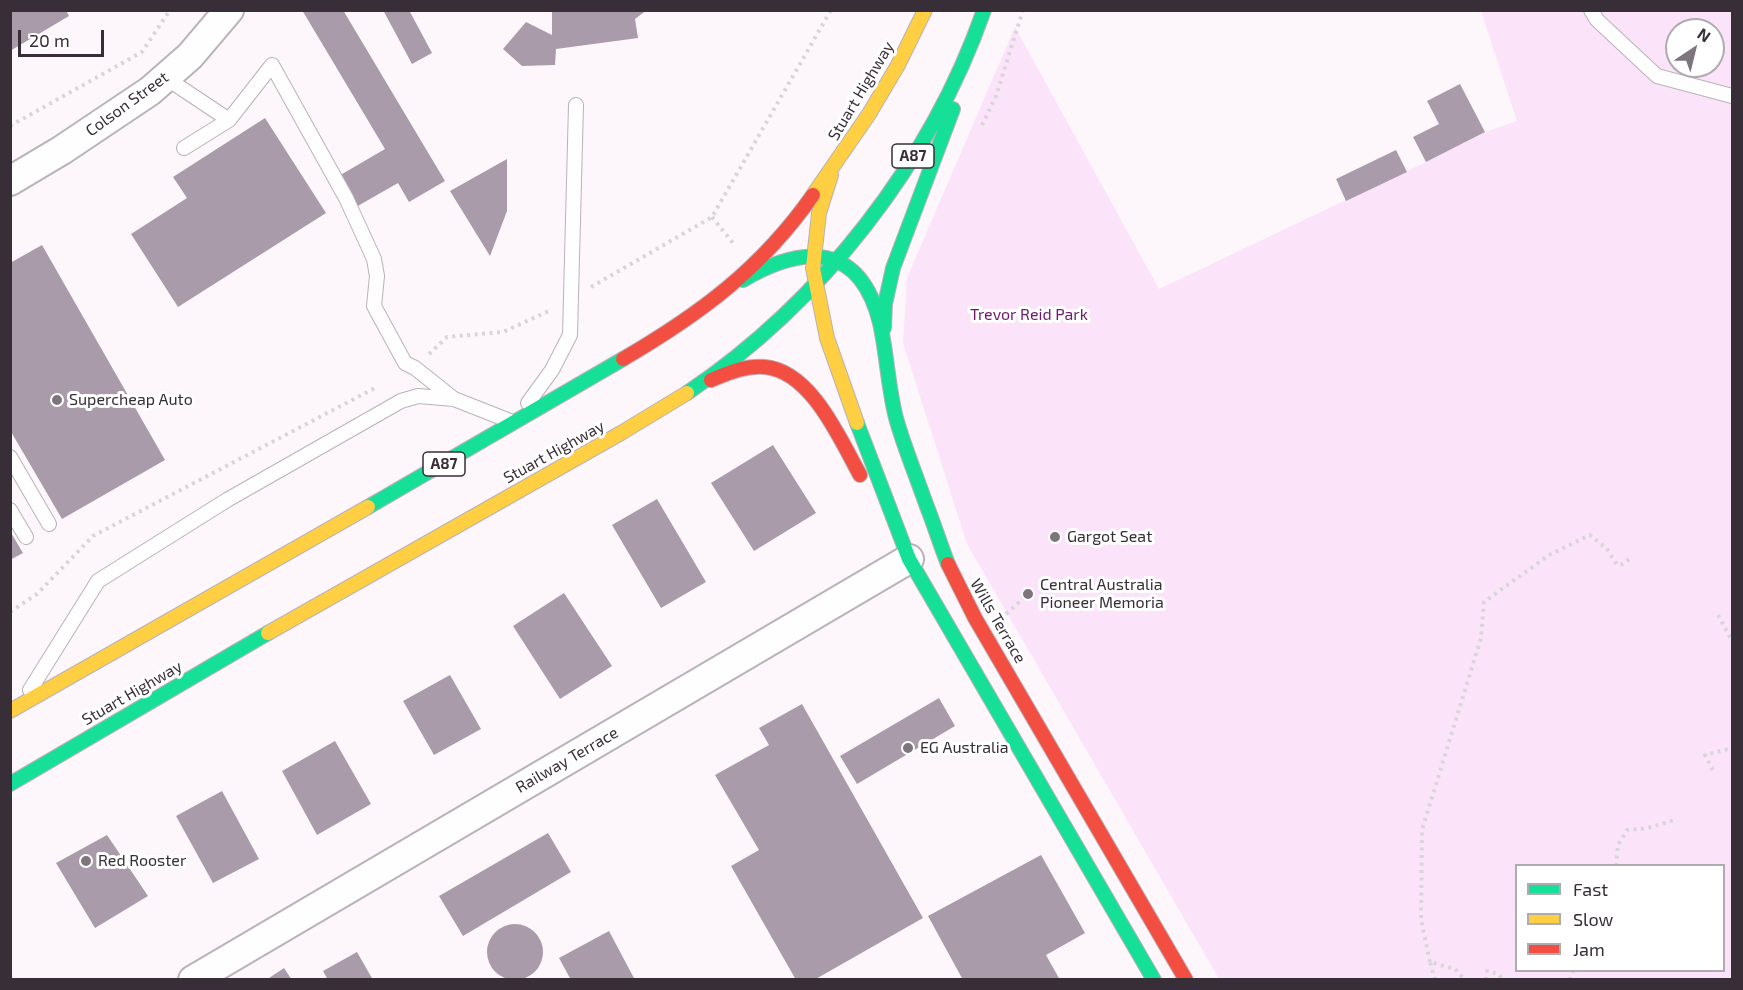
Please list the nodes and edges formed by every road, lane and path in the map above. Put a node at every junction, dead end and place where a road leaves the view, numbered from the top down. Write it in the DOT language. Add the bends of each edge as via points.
graph roads {
  1 [pos="170,10"];
  2 [pos="229,10"];
  3 [pos="831,10"];
  4 [pos="926,10"];
  5 [pos="984,10"];
  6 [pos="1591,10"];
  7 [pos="974,42"];
  8 [pos="166,78"];
  9 [pos="1732,96"];
  10 [pos="576,105"];
  11 [pos="229,120"];
  12 [pos="10,126"];
  13 [pos="184,148"];
  14 [pos="835,165"];
  15 [pos="10,181"];
  16 [pos="813,256"];
  17 [pos="837,260"];
  18 [pos="817,283"];
  19 [pos="729,290"];
  20 [pos="569,302"];
  21 [pos="885,343"];
  22 [pos="410,365"];
  23 [pos="690,392"];
  24 [pos="454,399"];
  25 [pos="514,422"];
  26 [pos="10,457"];
  27 [pos="10,510"];
  28 [pos="49,524"];
  29 [pos="26,537"];
  30 [pos="924,550"];
  31 [pos="1630,558"];
  32 [pos="1028,594"];
  33 [pos="10,612"];
  34 [pos="1718,615"];
  35 [pos="1000,617"];
  36 [pos="1732,641"];
  37 [pos="16,708"];
  38 [pos="1732,748"];
  39 [pos="1713,770"];
  40 [pos="10,784"];
  41 [pos="1674,820"];
  42 [pos="1616,864"];
  43 [pos="1430,962"];
  44 [pos="193,980"];
  45 [pos="1154,980"];
  46 [pos="1186,980"];
  47 [pos="1435,980"];
  48 [pos="1465,980"];
  49 [pos="1486,980"];
  50 [pos="1503,980"];
  1 -- 12 [label="path" via="142,52"];
  2 -- 8 [label="street, Colson Street"];
  3 -- 20 [label="path" via="712,217"];
  4 -- 14 [label="main road, Stuart Highway / A87" via="898,65"];
  5 -- 7 [label="main road, Stuart Highway / A87"];
  6 -- 9 [label="lane" via="1658,76"];
  7 -- 17 [label="main road, Stuart Highway / A87" via="933,125"];
  7 -- 21 [label="main road" via="959,94 892,271 885,300"];
  8 -- 11 [label="lane"];
  8 -- 15 [label="street, Colson Street"];
  10 -- 20 [label="lane"];
  11 -- 13 [label="lane"];
  11 -- 22 [label="lane" via="272,65 346,198 374,259 374,306"];
  14 -- 16 [label="main road, Wills Terrace" via="819,213"];
  14 -- 19 [label="main road, Stuart Highway / A87" via="798,216"];
  16 -- 17 [label="main road"];
  16 -- 18 [label="main road, Wills Terrace"];
  16 -- 19 [label="main road" via="784,259 766,266"];
  17 -- 18 [label="main road, Stuart Highway / A87"];
  17 -- 21 [label="main road, Wills Terrace" via="851,271 871,298"];
  18 -- 23 [label="main road, Stuart Highway / A87" via="747,349"];
  18 -- 30 [label="main road, Wills Terrace" via="827,338 871,463"];
  19 -- 25 [label="main road, Stuart Highway / A87" via="657,339"];
  20 -- 22 [label="path" via="503,332 447,337"];
  20 -- 25 [label="lane" via="570,335 552,370"];
  21 -- 30 [label="main road, Wills Terrace" via="886,371"];
  22 -- 24 [label="lane"];
  22 -- 33 [label="path" via="93,536 37,594"];
  23 -- 30 [label="main road" via="730,370 753,365 785,372 818,403"];
  23 -- 40 [label="main road, Stuart Highway / A87"];
  24 -- 25 [label="lane"];
  24 -- 37 [label="lane" via="418,396 401,401 227,500 98,581"];
  25 -- 37 [label="main road, Stuart Highway / A87"];
  26 -- 28 [label="lane"];
  27 -- 29 [label="lane"];
  30 -- 44 [label="street, Railway Terrace"];
  30 -- 45 [label="main road, Wills Terrace"];
  30 -- 46 [label="main road, Wills Terrace" via="954,578"];
  31 -- 43 [label="path" via="1617,565 1607,549 1590,535 1549,555 1484,602 1481,639 1422,830 1421,919"];
  32 -- 35 [label="path"];
  34 -- 36 [label="path"];
  38 -- 39 [label="path" via="1705,755"];
  41 -- 42 [label="path" via="1627,830 1618,845"];
  43 -- 47 [label="path"];
  43 -- 48 [label="path" via="1455,969"];
  49 -- 50 [label="path" via="1488,970"];
}
